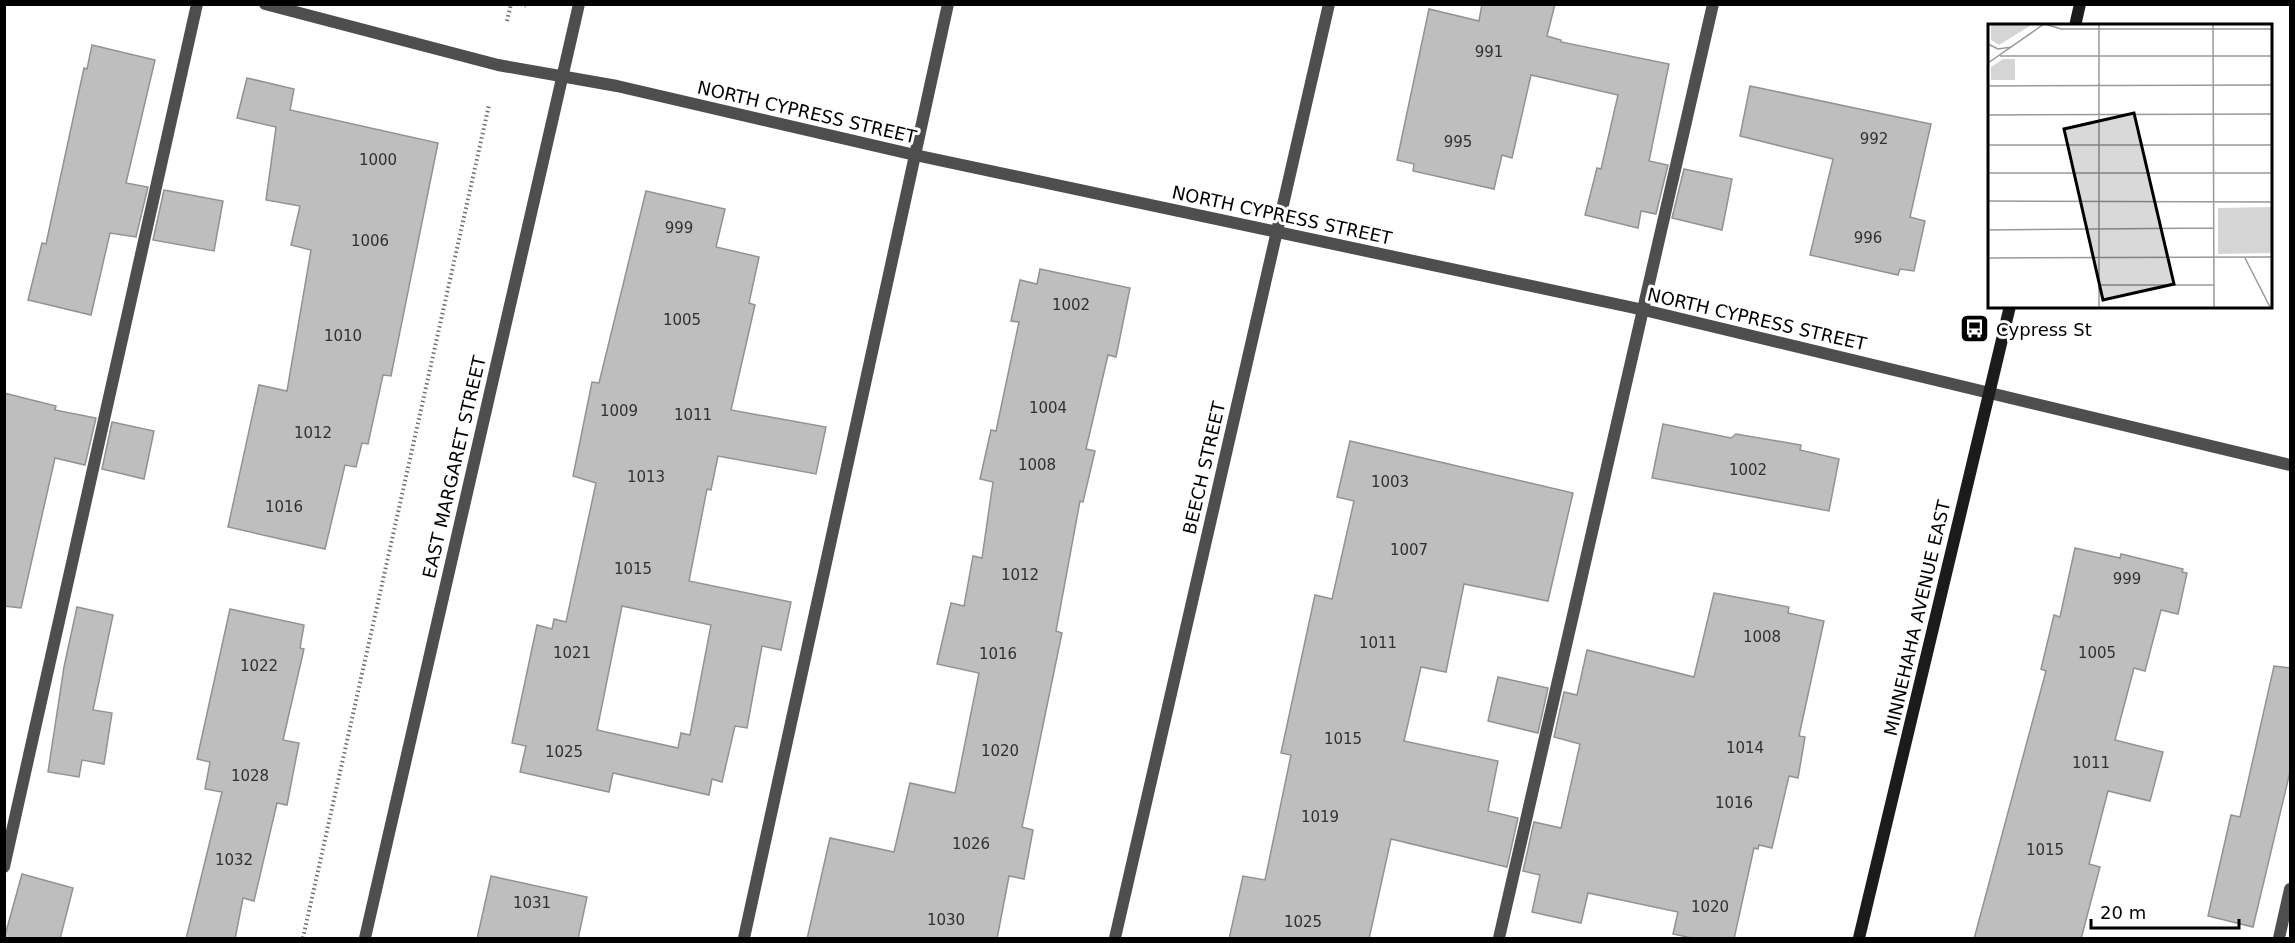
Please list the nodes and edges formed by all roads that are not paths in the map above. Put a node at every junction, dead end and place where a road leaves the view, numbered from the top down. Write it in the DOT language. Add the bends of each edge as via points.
graph roads {
  1 [pos="197,4"];
  2 [pos="264,4"];
  3 [pos="579,4"];
  4 [pos="948,4"];
  5 [pos="1329,4"];
  6 [pos="1713,4"];
  7 [pos="2080,4"];
  8 [pos="2075,24"];
  9 [pos="561,78"];
  10 [pos="915,156"];
  11 [pos="1277,232"];
  12 [pos="2010,308"];
  13 [pos="1644,310"];
  14 [pos="1990,392"];
  15 [pos="2290,465"];
  16 [pos="4,867"];
  17 [pos="2290,889"];
  18 [pos="365,939"];
  19 [pos="744,939"];
  20 [pos="1115,939"];
  21 [pos="1499,939"];
  22 [pos="1859,939"];
  23 [pos="2279,939"];
  1 -- 16 [label="street"];
  2 -- 9 [label="street, NORTH CYPRESS STREET"];
  3 -- 9 [label="street, EAST MARGARET STREET"];
  4 -- 10 [label="street"];
  5 -- 11 [label="street, BEECH STREET"];
  6 -- 13 [label="street"];
  7 -- 8 [label="main road"];
  9 -- 10 [label="street, NORTH CYPRESS STREET" via="617,86"];
  9 -- 18 [label="street, EAST MARGARET STREET"];
  10 -- 11 [label="street, NORTH CYPRESS STREET"];
  10 -- 19 [label="street"];
  11 -- 13 [label="street, NORTH CYPRESS STREET"];
  11 -- 20 [label="street, BEECH STREET"];
  12 -- 14 [label="main road, MINNEHAHA AVENUE EAST"];
  13 -- 14 [label="street, NORTH CYPRESS STREET"];
  13 -- 21 [label="street"];
  14 -- 15 [label="street, NORTH CYPRESS STREET"];
  14 -- 22 [label="main road, MINNEHAHA AVENUE EAST"];
  17 -- 23 [label="street"];
}
